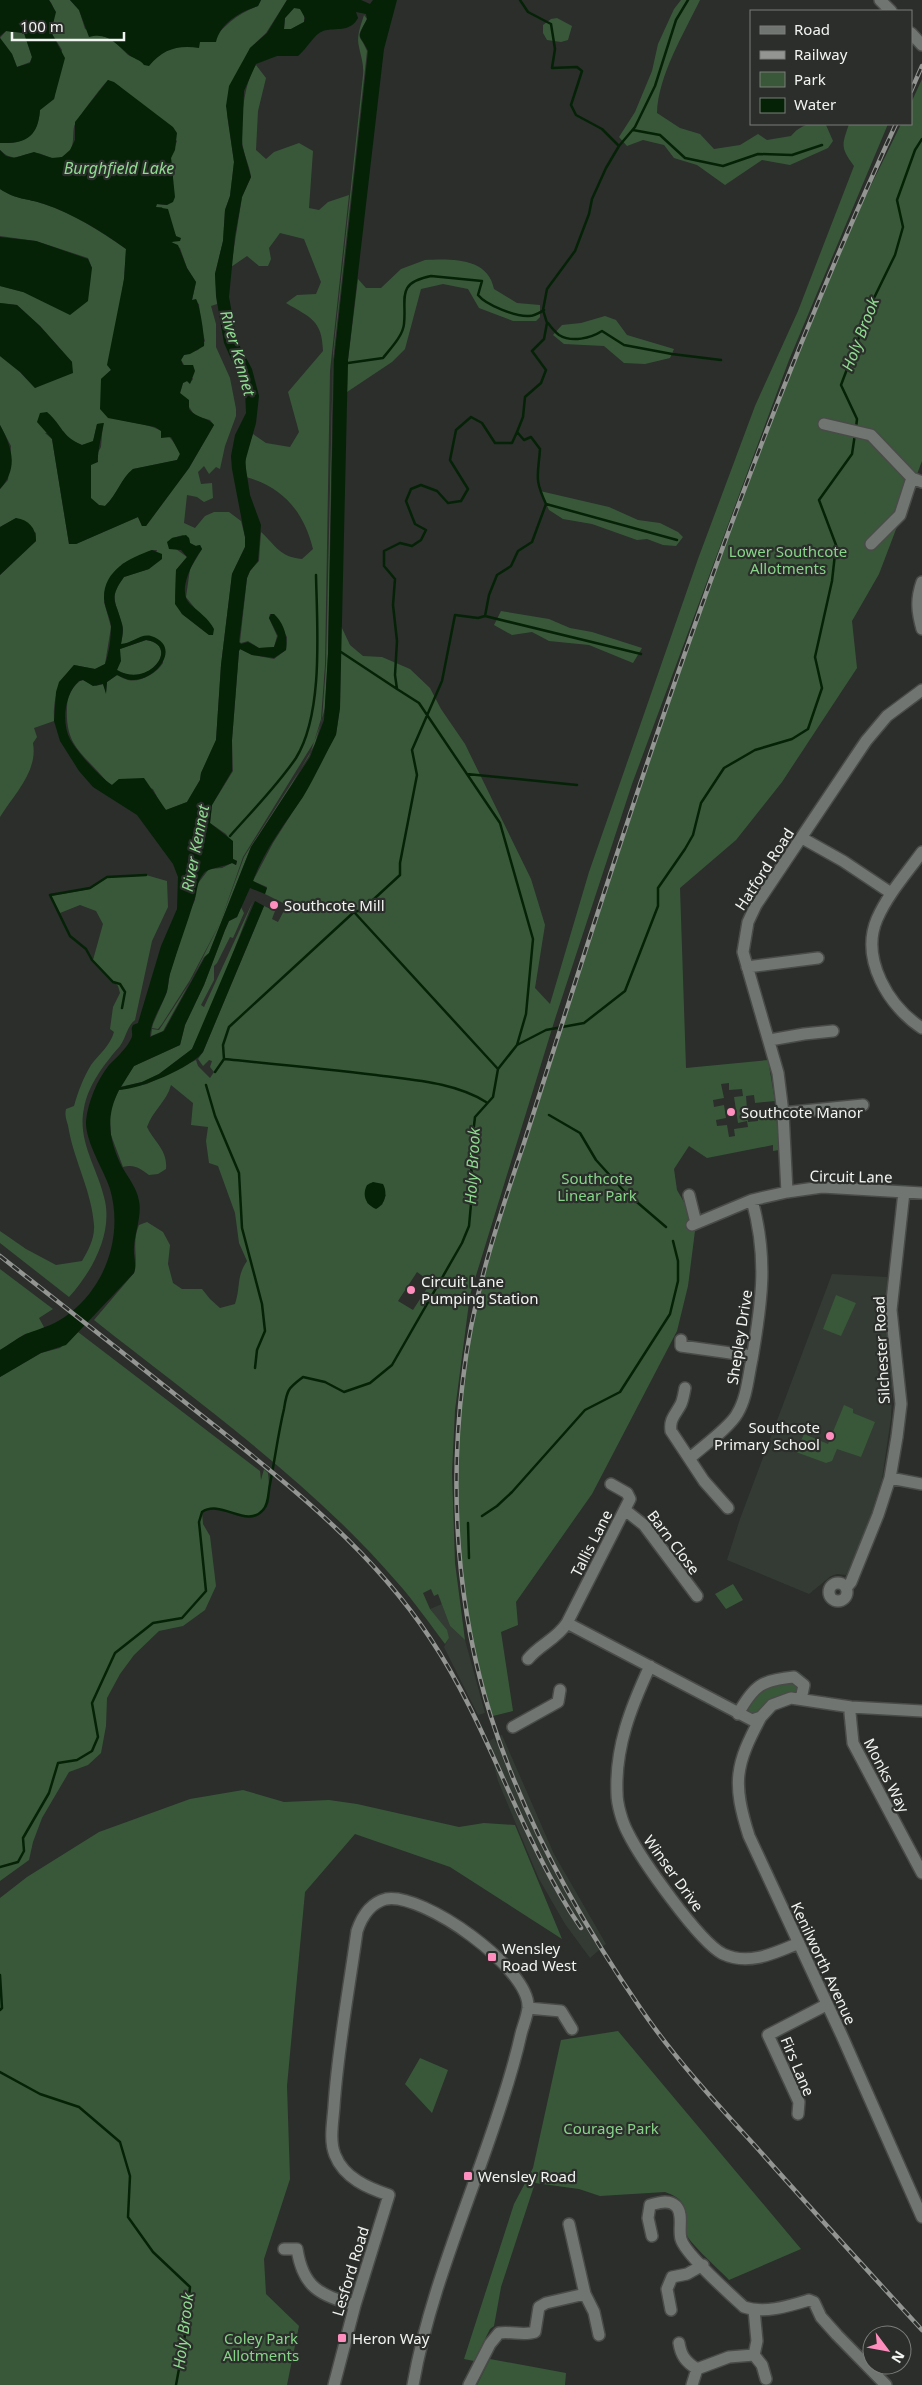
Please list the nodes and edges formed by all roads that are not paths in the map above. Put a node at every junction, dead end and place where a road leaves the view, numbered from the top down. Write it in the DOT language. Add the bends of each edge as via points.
graph roads {
  1 [pos="880,0"];
  2 [pos="890,10"];
  3 [pos="824,424"];
  4 [pos="917,480"];
  5 [pos="871,544"];
  6 [pos="922,582"];
  7 [pos="922,628"];
  8 [pos="922,690"];
  9 [pos="802,838"];
  10 [pos="922,852"];
  11 [pos="891,893"];
  12 [pos="818,958"];
  13 [pos="746,967"];
  14 [pos="922,1028"];
  15 [pos="834,1031"];
  16 [pos="770,1040"];
  17 [pos="863,1105"];
  18 [pos="783,1113"];
  19 [pos="787,1192"];
  20 [pos="904,1192"];
  21 [pos="922,1193"];
  22 [pos="689,1195"];
  23 [pos="752,1200"];
  24 [pos="681,1340"];
  25 [pos="752,1356"];
  26 [pos="685,1388"];
  27 [pos="690,1458"];
  28 [pos="890,1478"];
  29 [pos="611,1484"];
  30 [pos="922,1484"];
  31 [pos="728,1508"];
  32 [pos="625,1510"];
  33 [pos="846,1588"];
  34 [pos="696,1596"];
  35 [pos="567,1623"];
  36 [pos="528,1659"];
  37 [pos="650,1666"];
  38 [pos="560,1690"];
  39 [pos="801,1699"];
  40 [pos="922,1711"];
  41 [pos="850,1713"];
  42 [pos="738,1714"];
  43 [pos="761,1717"];
  44 [pos="513,1727"];
  45 [pos="922,1873"];
  46 [pos="799,1943"];
  47 [pos="826,2005"];
  48 [pos="528,2008"];
  49 [pos="572,2029"];
  50 [pos="798,2114"];
  51 [pos="922,2217"];
  52 [pos="569,2224"];
  53 [pos="652,2236"];
  54 [pos="284,2249"];
  55 [pos="703,2265"];
  56 [pos="585,2294"];
  57 [pos="355,2305"];
  58 [pos="672,2310"];
  59 [pos="754,2310"];
  60 [pos="599,2335"];
  61 [pos="678,2343"];
  62 [pos="754,2355"];
  63 [pos="862,2362"];
  64 [pos="697,2369"];
  65 [pos="875,2375"];
  66 [pos="766,2379"];
  67 [pos="334,2385"];
  68 [pos="414,2385"];
  69 [pos="469,2385"];
  70 [pos="692,2385"];
  71 [pos="886,2385"];
  1 -- 2 [label="street"];
  3 -- 4 [label="street" via="871,435"];
  4 -- 5 [label="street" via="900,516"];
  6 -- 7 [label="street" via="917,613"];
  8 -- 9 [label="street, Hatford Road" via="888,716 866,741"];
  9 -- 11 [label="street"];
  9 -- 13 [label="street, Hatford Road" via="748,922 743,952"];
  10 -- 11 [label="street"];
  11 -- 14 [label="street" via="876,921 875,962 879,979 892,1002"];
  12 -- 13 [label="street"];
  13 -- 16 [label="street, Hatford Road"];
  15 -- 16 [label="street"];
  16 -- 18 [label="street, Hatford Road"];
  17 -- 18 [label="street"];
  18 -- 19 [label="street, Hatford Road"];
  19 -- 20 [label="street, Circuit Lane" via="822,1187"];
  19 -- 23 [label="street, Circuit Lane"];
  20 -- 21 [label="street, Circuit Lane"];
  20 -- 28 [label="street, Silchester Road" via="891,1310 900,1404"];
  22 -- 23 [label="street, Circuit Lane" via="694,1224"];
  23 -- 25 [label="street, Shepley Drive" via="761,1231 763,1275"];
  24 -- 25 [label="street" via="681,1346"];
  25 -- 27 [label="street, Shepley Drive" via="743,1402 736,1416"];
  26 -- 27 [label="street" via="670,1424 671,1431"];
  27 -- 31 [label="street" via="704,1482"];
  28 -- 30 [label="street"];
  28 -- 33 [label="street, Silchester Road" via="878,1515"];
  29 -- 32 [label="street, Tallis Lane" via="627,1493 630,1499"];
  32 -- 34 [label="street, Barn Close" via="644,1525"];
  32 -- 35 [label="street, Tallis Lane"];
  35 -- 36 [label="street, Tallis Lane" via="562,1632 534,1651"];
  35 -- 37 [label="street"];
  37 -- 42 [label="street"];
  37 -- 46 [label="street, Winser Drive" via="630,1710 618,1754 617,1795 626,1830 639,1854 704,1940 723,1954 746,1960"];
  38 -- 44 [label="street" via="558,1702"];
  39 -- 40 [label="street" via="851,1707"];
  39 -- 42 [label="street" via="804,1685 794,1677 769,1680 749,1694"];
  39 -- 43 [label="street" via="791,1698 772,1705"];
  41 -- 45 [label="street, Monks Way" via="853,1743"];
  42 -- 43 [label="street" via="752,1720"];
  43 -- 46 [label="street, Kenilworth Avenue" via="747,1742 737,1776 740,1806 749,1836"];
  46 -- 47 [label="street, Kenilworth Avenue"];
  47 -- 50 [label="street, Firs Lane" via="768,2034 799,2102"];
  47 -- 51 [label="street, Kenilworth Avenue"];
  48 -- 49 [label="street" via="561,2011"];
  48 -- 57 [label="street, Lesford Road" via="525,1992 499,1958 454,1924 402,1900 387,1899 373,1904 364,1914 357,1931 345,2006 332,2134 334,2154 348,2174 366,2187 389,2196"];
  48 -- 68 [label="street" via="510,2078 439,2284"];
  52 -- 56 [label="street"];
  53 -- 55 [label="street" via="648,2218 650,2205 672,2203 680,2213 681,2240"];
  54 -- 57 [label="street" via="298,2249 300,2267 317,2291"];
  55 -- 58 [label="street" via="672,2278 667,2289"];
  55 -- 59 [label="street" via="744,2307"];
  56 -- 60 [label="street" via="594,2312"];
  56 -- 69 [label="street" via="539,2306 535,2332 499,2333"];
  57 -- 67 [label="street, Lesford Road"];
  59 -- 62 [label="street" via="757,2341"];
  59 -- 63 [label="street" via="790,2306 809,2300 814,2302 821,2318"];
  61 -- 64 [label="street" via="686,2362"];
  62 -- 64 [label="street" via="730,2357"];
  62 -- 66 [label="street" via="762,2365"];
  64 -- 70 [label="street"];
  65 -- 71 [label="street"];
}
